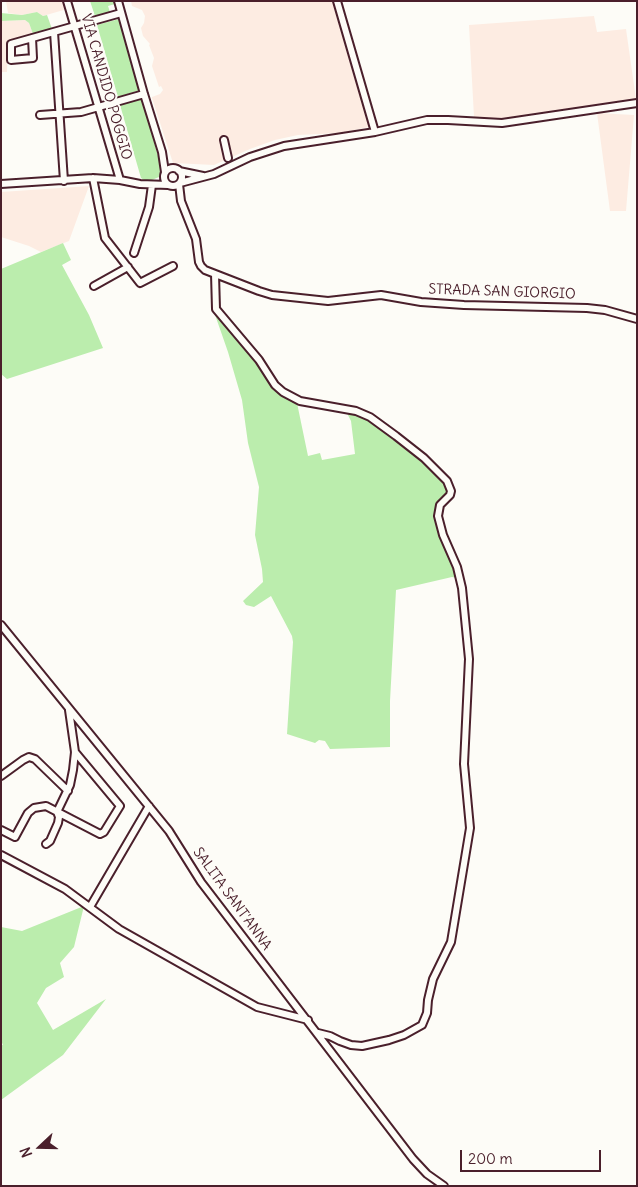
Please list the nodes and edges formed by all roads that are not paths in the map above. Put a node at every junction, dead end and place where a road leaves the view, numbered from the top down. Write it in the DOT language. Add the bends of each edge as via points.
graph roads {
  1 [pos="68,1"];
  2 [pos="118,1"];
  3 [pos="337,1"];
  4 [pos="121,13"];
  5 [pos="75,26"];
  6 [pos="54,32"];
  7 [pos="32,38"];
  8 [pos="144,94"];
  9 [pos="637,103"];
  10 [pos="99,106"];
  11 [pos="60,114"];
  12 [pos="40,115"];
  13 [pos="375,132"];
  14 [pos="224,140"];
  15 [pos="162,152"];
  16 [pos="228,158"];
  17 [pos="176,170"];
  18 [pos="165,174"];
  19 [pos="207,176"];
  20 [pos="93,178"];
  21 [pos="120,180"];
  22 [pos="64,181"];
  23 [pos="1,184"];
  24 [pos="179,184"];
  25 [pos="152,185"];
  26 [pos="169,185"];
  27 [pos="181,201"];
  28 [pos="134,253"];
  29 [pos="174,266"];
  30 [pos="128,267"];
  31 [pos="215,274"];
  32 [pos="94,286"];
  33 [pos="637,319"];
  34 [pos="1,625"];
  35 [pos="69,709"];
  36 [pos="75,752"];
  37 [pos="1,776"];
  38 [pos="68,791"];
  39 [pos="149,806"];
  40 [pos="57,812"];
  41 [pos="1,830"];
  42 [pos="46,844"];
  43 [pos="1,855"];
  44 [pos="90,907"];
  45 [pos="308,1020"];
  46 [pos="318,1033"];
  47 [pos="444,1186"];
  1 -- 5 [label="street, VIA CANDIDO POGGIO"];
  2 -- 4 [label="street"];
  3 -- 13 [label="street"];
  4 -- 5 [label="street"];
  4 -- 8 [label="street"];
  5 -- 6 [label="street"];
  5 -- 10 [label="street, VIA CANDIDO POGGIO"];
  6 -- 7 [label="street"];
  6 -- 11 [label="street"];
  7 -- 7 [label="street" via="33,58 11,60 11,44"];
  8 -- 10 [label="street"];
  8 -- 15 [label="street"];
  9 -- 13 [label="street" via="502,123 426,120"];
  10 -- 11 [label="street"];
  10 -- 21 [label="street, VIA CANDIDO POGGIO"];
  11 -- 12 [label="street"];
  11 -- 22 [label="street"];
  13 -- 19 [label="street" via="284,146"];
  14 -- 16 [label="street"];
  15 -- 17 [label="street"];
  15 -- 18 [label="street"];
  17 -- 18 [label="street"];
  17 -- 19 [label="street"];
  17 -- 24 [label="street" via="182,178"];
  18 -- 25 [label="street"];
  18 -- 26 [label="street" via="164,179"];
  19 -- 24 [label="street"];
  20 -- 21 [label="street"];
  20 -- 22 [label="street"];
  20 -- 30 [label="street" via="105,238"];
  21 -- 25 [label="street"];
  22 -- 23 [label="street"];
  24 -- 26 [label="street"];
  24 -- 27 [label="street, STRADA SAN GIORGIO"];
  25 -- 26 [label="street"];
  25 -- 28 [label="street" via="150,207"];
  26 -- 27 [label="street, STRADA SAN GIORGIO"];
  27 -- 31 [label="street, STRADA SAN GIORGIO" via="196,239 199,262 205,270"];
  29 -- 30 [label="street" via="140,283"];
  30 -- 32 [label="street"];
  31 -- 33 [label="street, STRADA SAN GIORGIO" via="259,291 328,301 381,295 464,305 588,308"];
  31 -- 46 [label="street" via="216,309 259,360 275,386 300,401 356,411 370,417 424,458 447,481 451,491 440,504 438,516 462,588 469,659 464,764 470,828 451,942 433,979 422,1025 404,1035 362,1046"];
  34 -- 35 [label="street, SALITA SANT'ANNA"];
  35 -- 36 [label="street"];
  35 -- 39 [label="street, SALITA SANT'ANNA"];
  36 -- 38 [label="street"];
  36 -- 40 [label="street" via="120,806 100,834"];
  37 -- 38 [label="street" via="29,757"];
  38 -- 40 [label="street"];
  39 -- 44 [label="street"];
  39 -- 45 [label="street, SALITA SANT'ANNA" via="176,841 201,882"];
  40 -- 41 [label="street" via="46,806 34,808 15,837"];
  40 -- 42 [label="street" via="58,823"];
  43 -- 44 [label="street" via="65,889"];
  44 -- 45 [label="street" via="119,929 258,1007"];
  45 -- 46 [label="street, SALITA SANT'ANNA"];
  46 -- 47 [label="street, SALITA SANT'ANNA" via="412,1159"];
}
